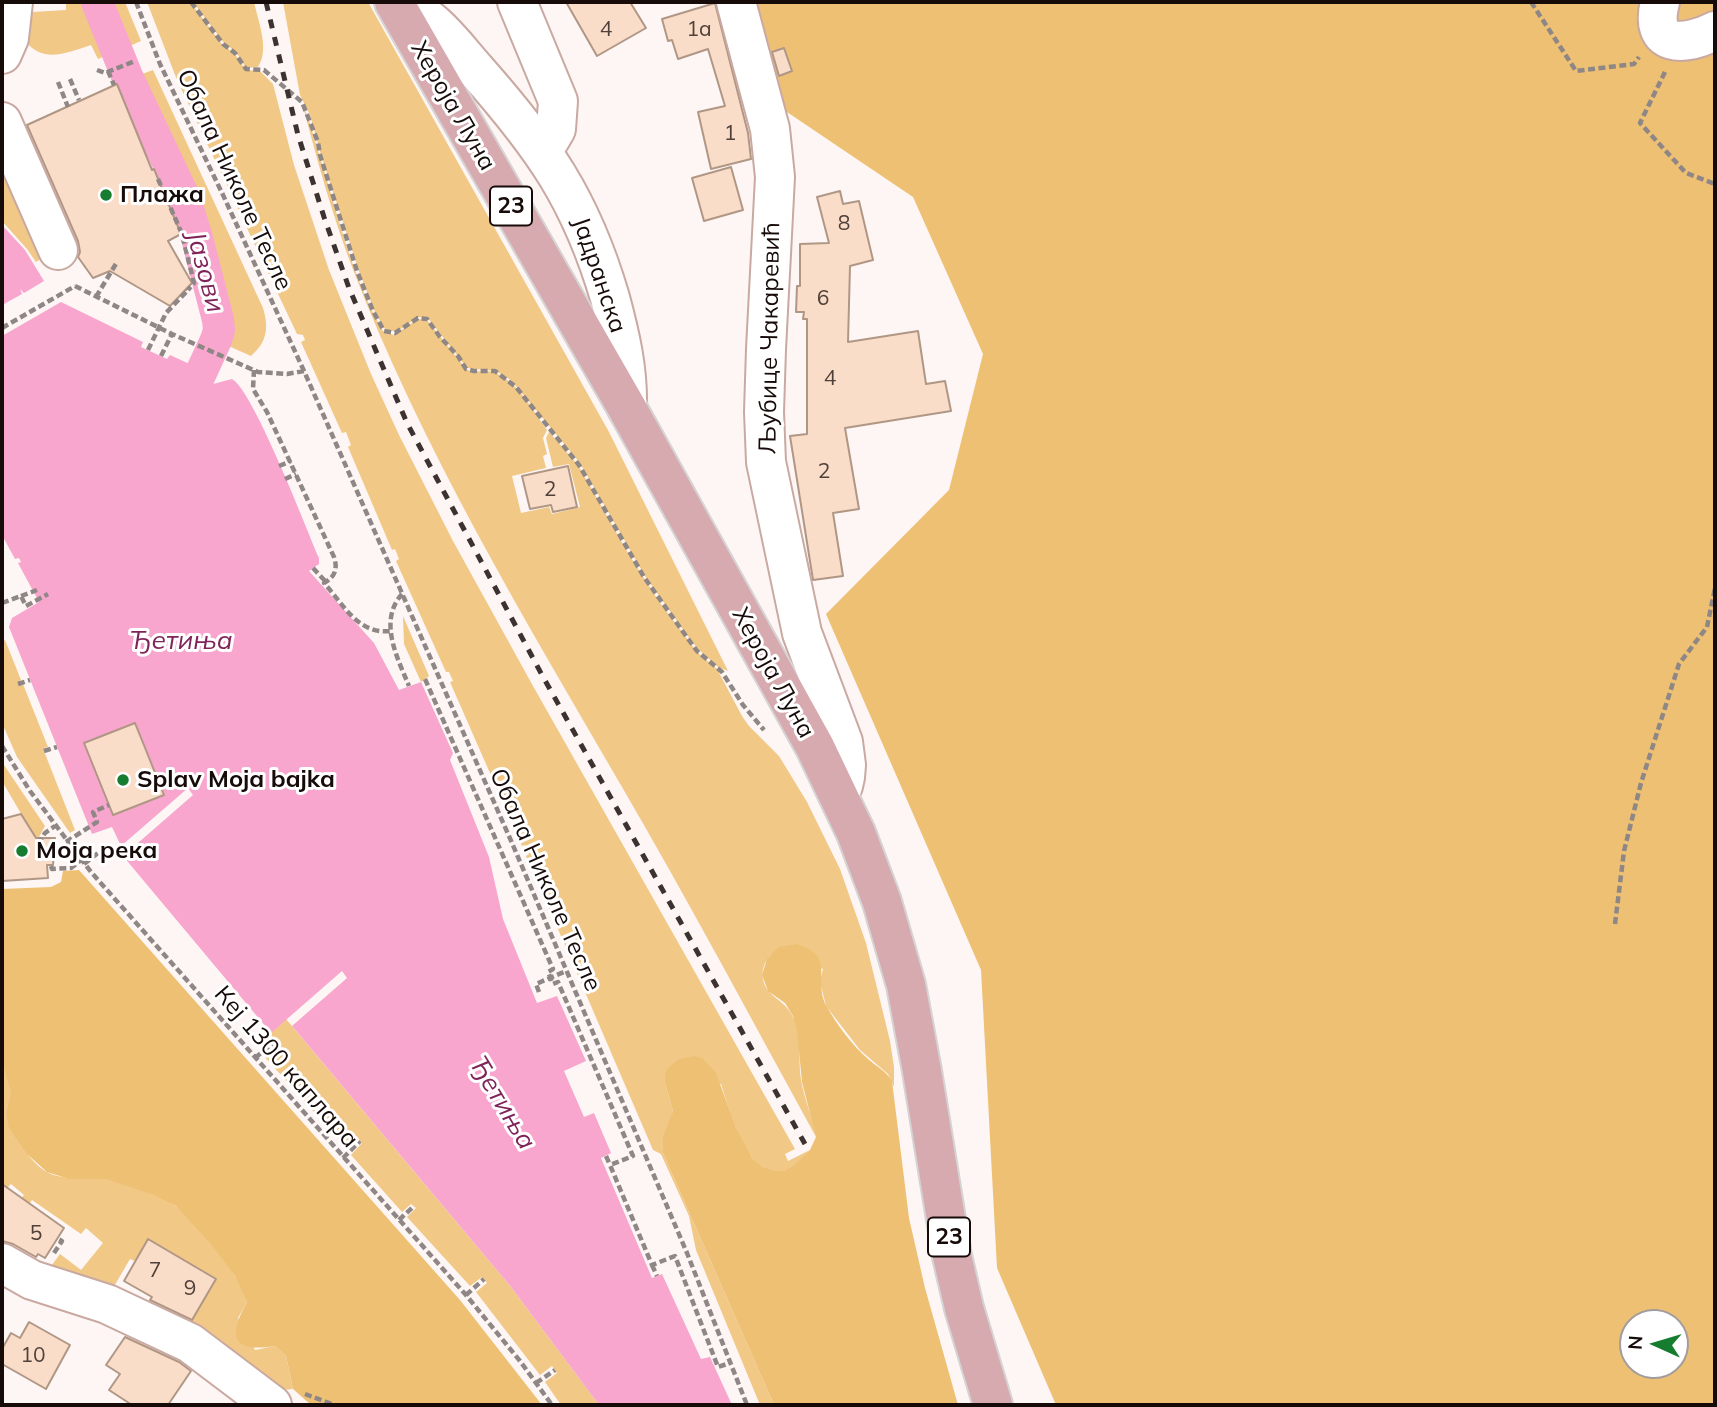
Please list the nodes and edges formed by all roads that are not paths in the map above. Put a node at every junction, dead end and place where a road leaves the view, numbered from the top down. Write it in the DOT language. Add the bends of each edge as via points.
graph roads {
  1 [pos="13,2"];
  2 [pos="517,2"];
  3 [pos="736,2"];
  4 [pos="395,3"];
  5 [pos="1666,24"];
  6 [pos="1715,31"];
  7 [pos="2,54"];
  8 [pos="2,122"];
  9 [pos="543,151"];
  10 [pos="58,250"];
  11 [pos="627,408"];
  12 [pos="838,792"];
  13 [pos="2,1263"];
  14 [pos="272,1405"];
  15 [pos="993,1405"];
  1 -- 7 [label="street" via="9,38"];
  2 -- 9 [label="street" via="558,100 556,129"];
  3 -- 12 [label="street, Љубице Чакаревић" via="770,129 775,177 764,412 766,462 802,634 843,742 845,778"];
  4 -- 9 [label="street, Јадранска" via="408,6 439,28"];
  4 -- 11 [label="main road, Хероја Луна / 23"];
  5 -- 6 [label="street" via="1701,38"];
  8 -- 10 [label="street"];
  9 -- 11 [label="street, Јадранска" via="569,193 598,257 624,354"];
  11 -- 12 [label="main road, Хероја Луна / 23"];
  12 -- 15 [label="main road, Хероја Луна / 23" via="895,943 914,1024 952,1256"];
  13 -- 14 [label="street" via="32,1280 107,1304 190,1343"];
}
